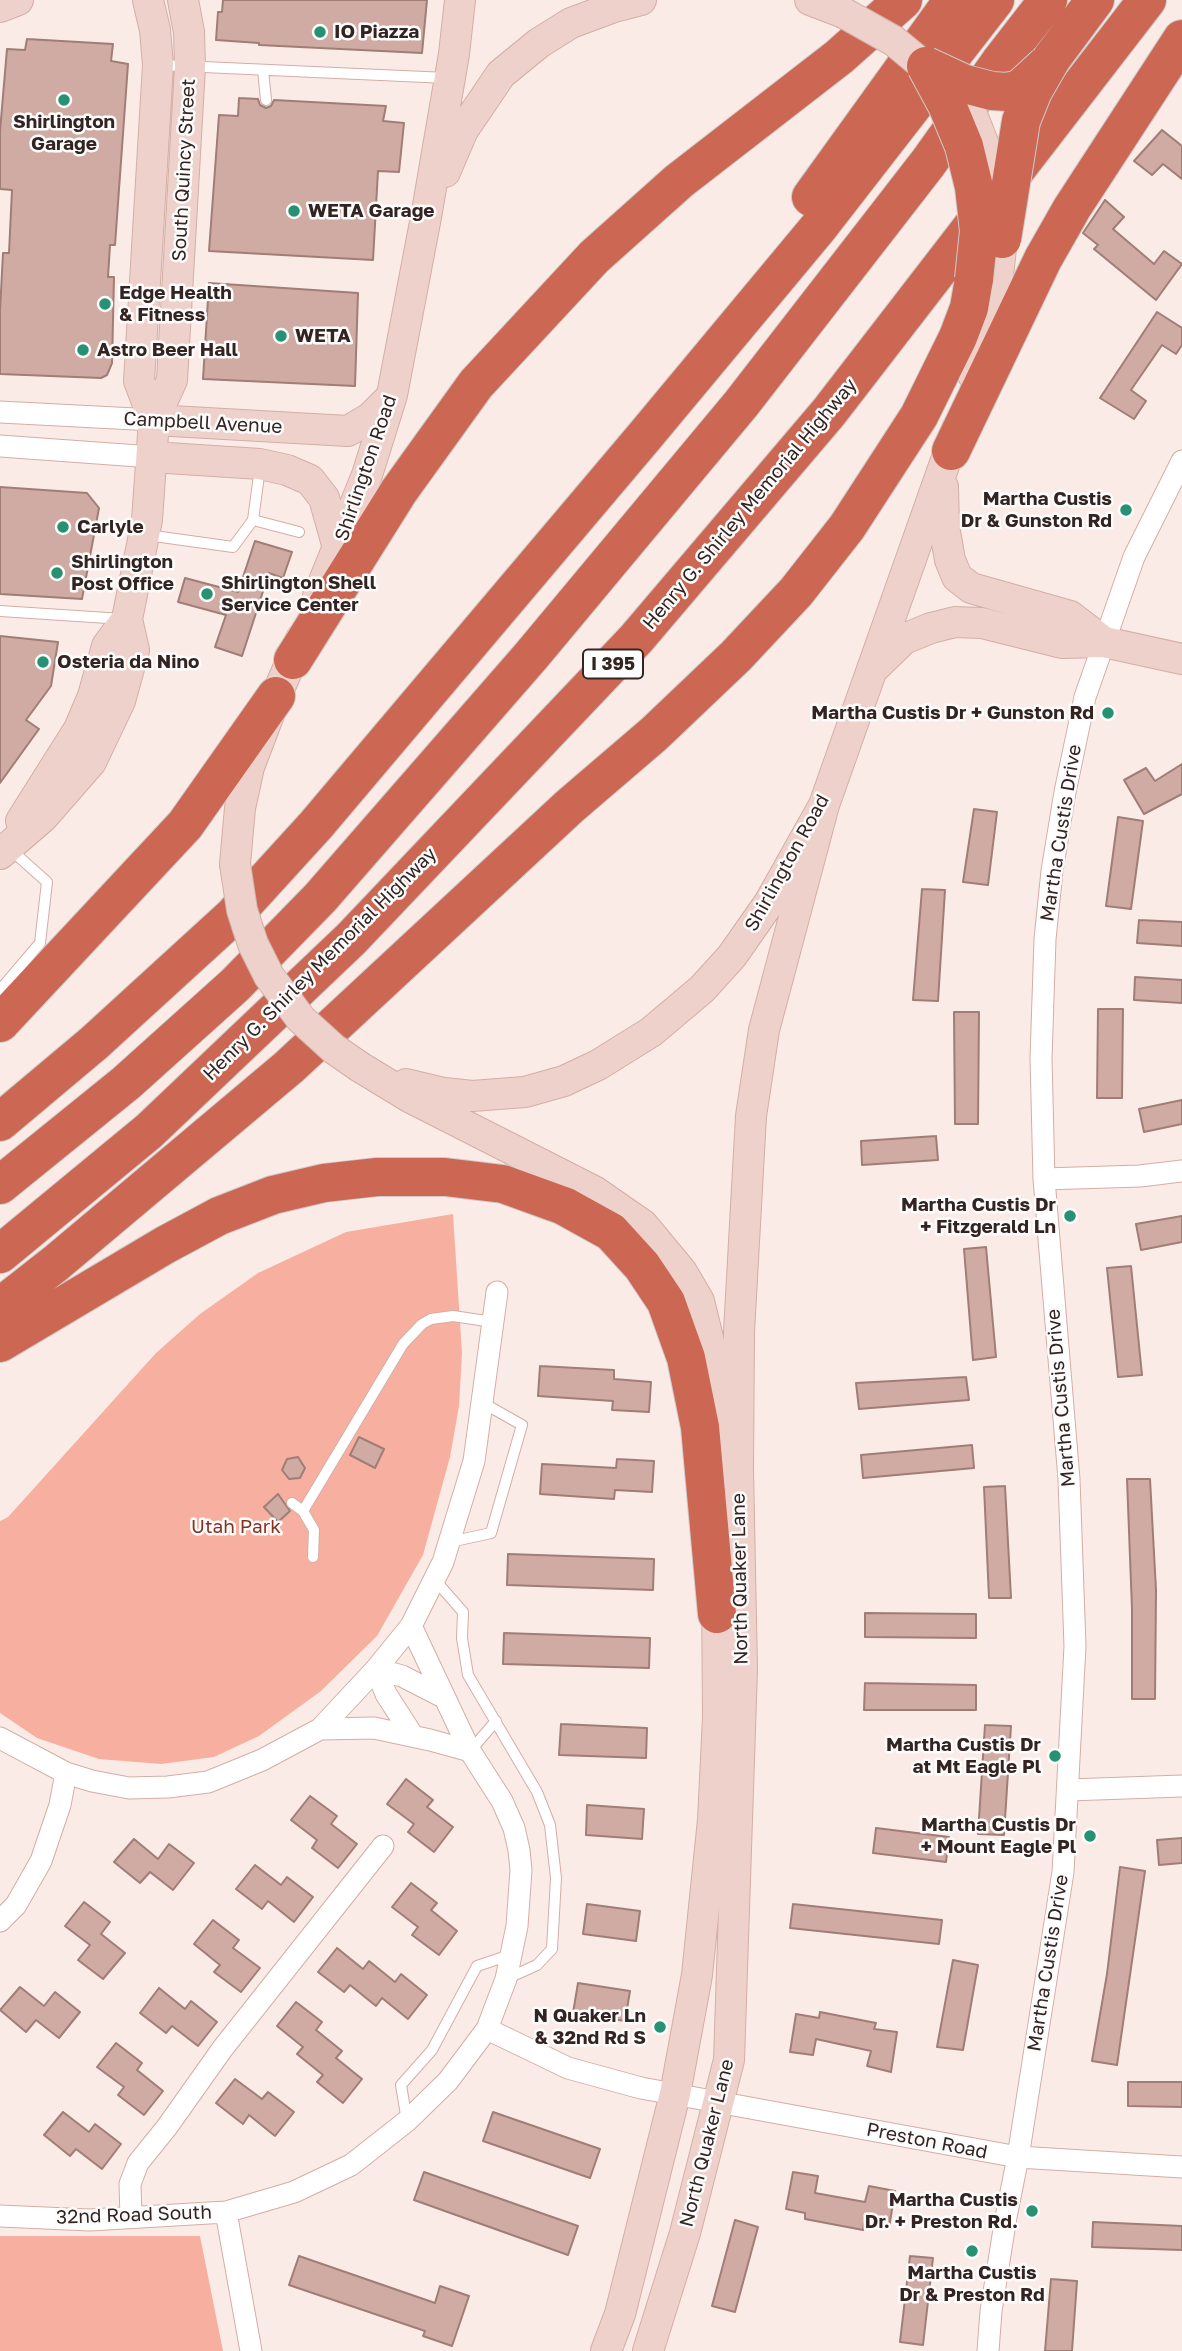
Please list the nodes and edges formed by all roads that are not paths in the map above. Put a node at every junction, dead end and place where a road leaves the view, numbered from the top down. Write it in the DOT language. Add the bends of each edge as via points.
graph roads {
  1 [pos="19,0"];
  2 [pos="148,0"];
  3 [pos="183,0"];
  4 [pos="460,0"];
  5 [pos="641,0"];
  6 [pos="810,0"];
  7 [pos="903,0"];
  8 [pos="953,0"];
  9 [pos="995,0"];
  10 [pos="1048,0"];
  11 [pos="1095,0"];
  12 [pos="1147,0"];
  13 [pos="836,6"];
  14 [pos="0,7"];
  15 [pos="1182,38"];
  16 [pos="1052,58"];
  17 [pos="158,65"];
  18 [pos="926,66"];
  19 [pos="190,67"];
  20 [pos="263,70"];
  21 [pos="450,78"];
  22 [pos="266,100"];
  23 [pos="426,217"];
  24 [pos="1002,239"];
  25 [pos="393,395"];
  26 [pos="0,412"];
  27 [pos="154,420"];
  28 [pos="645,437"];
  29 [pos="0,446"];
  30 [pos="152,457"];
  31 [pos="1182,461"];
  32 [pos="946,462"];
  33 [pos="260,464"];
  34 [pos="253,520"];
  35 [pos="299,532"];
  36 [pos="144,534"];
  37 [pos="338,548"];
  38 [pos="0,611"];
  39 [pos="127,620"];
  40 [pos="1104,642"];
  41 [pos="1182,659"];
  42 [pos="293,660"];
  43 [pos="872,670"];
  44 [pos="276,696"];
  45 [pos="824,805"];
  46 [pos="4,850"];
  47 [pos="0,990"];
  48 [pos="0,1023"];
  49 [pos="360,1067"];
  50 [pos="0,1122"];
  51 [pos="1182,1171"];
  52 [pos="1044,1179"];
  53 [pos="0,1185"];
  54 [pos="0,1254"];
  55 [pos="497,1292"];
  56 [pos="0,1307"];
  57 [pos="493,1322"];
  58 [pos="0,1343"];
  59 [pos="483,1403"];
  60 [pos="292,1503"];
  61 [pos="303,1511"];
  62 [pos="450,1542"];
  63 [pos="313,1557"];
  64 [pos="435,1580"];
  65 [pos="717,1614"];
  66 [pos="411,1626"];
  67 [pos="376,1670"];
  68 [pos="443,1697"];
  69 [pos="496,1721"];
  70 [pos="320,1729"];
  71 [pos="413,1736"];
  72 [pos="0,1738"];
  73 [pos="470,1751"];
  74 [pos="66,1773"];
  75 [pos="1182,1786"];
  76 [pos="1069,1790"];
  77 [pos="383,1846"];
  78 [pos="0,1920"];
  79 [pos="511,1955"];
  80 [pos="506,1979"];
  81 [pos="487,2029"];
  82 [pos="675,2094"];
  83 [pos="719,2101"];
  84 [pos="407,2121"];
  85 [pos="1018,2157"];
  86 [pos="1182,2167"];
  87 [pos="226,2212"];
  88 [pos="0,2216"];
  89 [pos="131,2217"];
  90 [pos="251,2351"];
  91 [pos="606,2351"];
  92 [pos="648,2351"];
  93 [pos="988,2351"];
  1 -- 14 [label="main road"];
  2 -- 17 [label="main road, South Quincy Street"];
  3 -- 19 [label="main road, South Quincy Street"];
  4 -- 21 [label="main road, Shirlington Road"];
  5 -- 23 [label="main road, Shirlington Road" via="571,23 501,74 463,130"];
  6 -- 13 [label="main road, Shirlington Road"];
  7 -- 42 [label="highway" via="839,57 679,181 594,257 476,384 399,491"];
  8 -- 28 [label="highway"];
  9 -- 28 [label="highway" via="818,228"];
  10 -- 53 [label="highway" via="741,404 531,656 320,898 235,985 136,1074"];
  11 -- 16 [label="highway"];
  12 -- 54 [label="highway, Henry G. Shirley Memorial Highway / I 395" via="829,412 636,639 352,939 149,1131"];
  13 -- 18 [label="main road, Shirlington Road, bridge"];
  15 -- 32 [label="highway" via="1043,259"];
  16 -- 18 [label="highway, bridge" via="1020,89 1007,92 965,84"];
  16 -- 24 [label="highway, bridge" via="1021,121"];
  17 -- 19 [label="lane"];
  17 -- 27 [label="main road, South Quincy Street" via="139,381"];
  18 -- 24 [label="main road, Shirlington Road, bridge" via="953,90 973,117 994,177"];
  18 -- 56 [label="highway, bridge" via="964,146 974,187 979,231 974,279 958,337 919,416 847,527 796,592 654,734 289,1067"];
  19 -- 20 [label="lane"];
  19 -- 27 [label="main road, South Quincy Street" via="172,380"];
  20 -- 21 [label="lane"];
  20 -- 22 [label="lane"];
  21 -- 23 [label="main road, Shirlington Road"];
  23 -- 25 [label="main road, Shirlington Road"];
  24 -- 32 [label="main road, Shirlington Road" via="996,294"];
  25 -- 27 [label="main road, Campbell Avenue" via="370,418 348,431"];
  25 -- 37 [label="main road, Shirlington Road"];
  26 -- 27 [label="street, Campbell Avenue"];
  27 -- 30 [label="main road, South Quincy Street"];
  28 -- 50 [label="highway" via="316,825 233,916"];
  29 -- 30 [label="street, Campbell Avenue"];
  30 -- 33 [label="main road, Campbell Avenue"];
  30 -- 36 [label="main road, South Quincy Street"];
  31 -- 40 [label="street, Martha Custis Drive" via="1134,557"];
  32 -- 40 [label="main road" via="948,549 957,577 971,588 1070,616"];
  32 -- 43 [label="main road, Shirlington Road"];
  33 -- 34 [label="lane"];
  33 -- 37 [label="main road, Campbell Avenue" via="310,480 324,498"];
  34 -- 35 [label="lane"];
  34 -- 36 [label="lane" via="233,547"];
  36 -- 39 [label="main road, South Quincy Street"];
  37 -- 42 [label="main road, Shirlington Road"];
  38 -- 39 [label="lane"];
  39 -- 46 [label="main road" via="134,650 120,701 91,762 43,817"];
  40 -- 41 [label="main road"];
  40 -- 43 [label="main road" via="1062,643 982,623 955,622 904,639"];
  40 -- 52 [label="street, Martha Custis Drive" via="1076,735 1051,885 1041,1020"];
  42 -- 44 [label="main road, Shirlington Road"];
  43 -- 45 [label="main road, Shirlington Road"];
  44 -- 48 [label="highway" via="185,825"];
  44 -- 49 [label="main road, Shirlington Road, bridge" via="249,767 240,808 235,864 242,910 269,976 301,1019"];
  45 -- 49 [label="main road, Shirlington Road" via="769,903 732,956 702,989 651,1032 598,1065 564,1081 525,1091 472,1096 418,1087"];
  45 -- 83 [label="main road, North Quaker Lane" via="764,1030 751,1116 739,1332 740,1728 729,2060"];
  46 -- 47 [label="lane" via="47,882 40,943"];
  49 -- 65 [label="main road, North Quaker Lane" via="411,1098 594,1191 643,1225 682,1272 699,1301 711,1350 716,1405"];
  51 -- 52 [label="street"];
  52 -- 76 [label="street, Martha Custis Drive" via="1069,1479 1075,1646"];
  55 -- 57 [label="street"];
  57 -- 59 [label="street"];
  57 -- 61 [label="lane" via="442,1317 413,1332"];
  58 -- 65 [label="highway" via="219,1216 273,1195 377,1177 445,1177 503,1184 564,1206 611,1232 666,1302 686,1358 700,1427"];
  59 -- 62 [label="street" via="474,1461"];
  59 -- 62 [label="lane" via="522,1424 491,1533"];
  60 -- 61 [label="lane"];
  61 -- 63 [label="lane" via="314,1530"];
  62 -- 64 [label="street"];
  64 -- 66 [label="street"];
  64 -- 69 [label="lane" via="463,1612 468,1675"];
  65 -- 82 [label="main road, North Quaker Lane" via="713,1820 697,1975"];
  66 -- 67 [label="street"];
  66 -- 68 [label="street, 32nd Road South"];
  67 -- 68 [label="street" via="402,1676"];
  67 -- 70 [label="street"];
  67 -- 71 [label="street"];
  68 -- 73 [label="street, 32nd Road South"];
  69 -- 73 [label="lane"];
  69 -- 80 [label="lane" via="537,1792 550,1825 556,1878 552,1949 537,1965"];
  70 -- 71 [label="street" via="374,1728"];
  70 -- 74 [label="street" via="208,1782 129,1788"];
  71 -- 73 [label="street"];
  72 -- 74 [label="street"];
  73 -- 79 [label="street, 32nd Road South" via="502,1801 519,1850 517,1926"];
  74 -- 78 [label="street" via="41,1861 16,1905"];
  75 -- 76 [label="street"];
  76 -- 85 [label="street, Martha Custis Drive" via="1063,1872"];
  77 -- 89 [label="street" via="138,2163 130,2184"];
  79 -- 80 [label="street, 32nd Road South"];
  79 -- 84 [label="lane" via="477,1966 432,2050 401,2085"];
  80 -- 81 [label="street, 32nd Road South"];
  81 -- 82 [label="street" via="568,2067"];
  81 -- 84 [label="street, 32nd Road South" via="448,2081"];
  82 -- 83 [label="street, Preston Road"];
  82 -- 91 [label="main road, North Quaker Lane" via="620,2314"];
  83 -- 85 [label="street, Preston Road"];
  83 -- 92 [label="main road, North Quaker Lane"];
  84 -- 87 [label="street, 32nd Road South" via="351,2165 294,2192"];
  85 -- 86 [label="street, Preston Road"];
  85 -- 93 [label="street, Martha Custis Drive"];
  87 -- 89 [label="street, 32nd Road South"];
  87 -- 90 [label="street"];
  88 -- 89 [label="street, 32nd Road South"];
}
